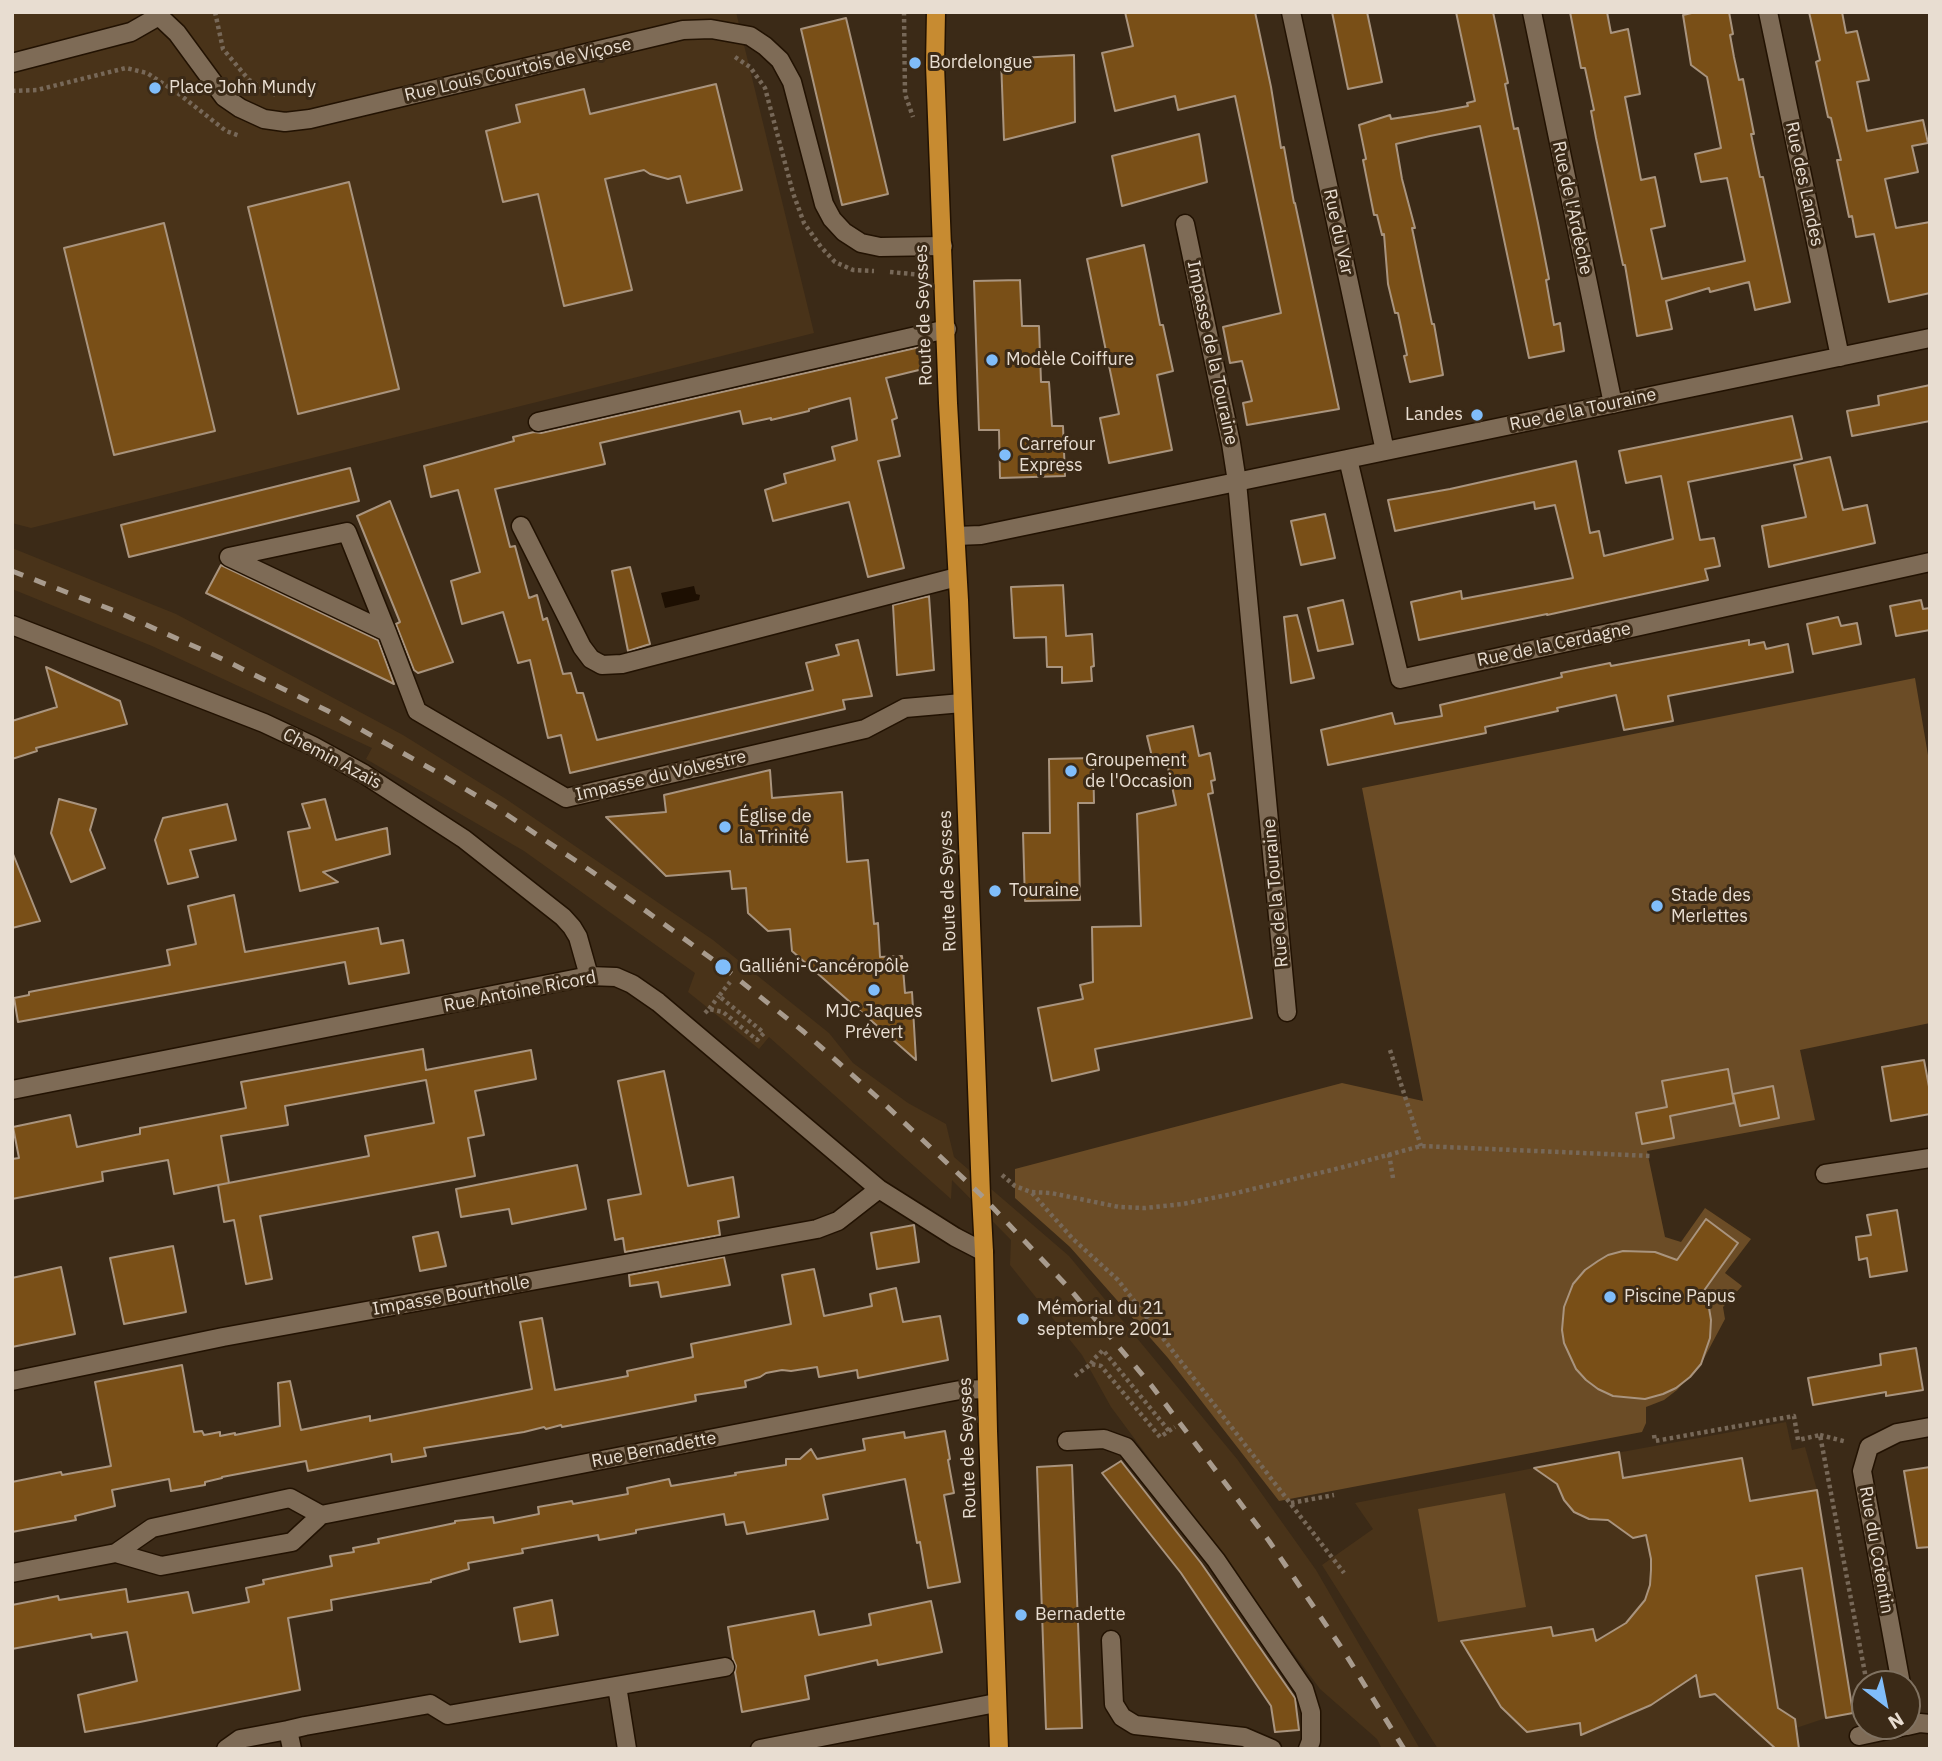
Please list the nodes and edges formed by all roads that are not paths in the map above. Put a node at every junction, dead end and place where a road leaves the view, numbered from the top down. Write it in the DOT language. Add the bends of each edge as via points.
graph roads {
  1 [pos="936,12"];
  2 [pos="1291,12"];
  3 [pos="1532,12"];
  4 [pos="1768,12"];
  5 [pos="160,14"];
  6 [pos="12,63"];
  7 [pos="1185,224"];
  8 [pos="943,246"];
  9 [pos="947,329"];
  10 [pos="1930,338"];
  11 [pos="1840,357"];
  12 [pos="1613,404"];
  13 [pos="538,422"];
  14 [pos="1385,451"];
  15 [pos="1348,459"];
  16 [pos="1237,482"];
  17 [pos="521,526"];
  18 [pos="956,536"];
  19 [pos="1930,562"];
  20 [pos="957,577"];
  21 [pos="12,625"];
  22 [pos="387,632"];
  23 [pos="962,703"];
  24 [pos="589,976"];
  25 [pos="1287,1012"];
  26 [pos="12,1090"];
  27 [pos="1930,1158"];
  28 [pos="1825,1174"];
  29 [pos="879,1189"];
  30 [pos="984,1252"];
  31 [pos="12,1381"];
  32 [pos="987,1389"];
  33 [pos="1930,1427"];
  34 [pos="1067,1441"];
  35 [pos="321,1515"];
  36 [pos="116,1553"];
  37 [pos="12,1573"];
  38 [pos="1111,1640"];
  39 [pos="725,1667"];
  40 [pos="1898,1670"];
  41 [pos="617,1686"];
  42 [pos="996,1703"];
  43 [pos="289,1730"];
  44 [pos="226,1749"];
  45 [pos="292,1749"];
  46 [pos="627,1749"];
  47 [pos="760,1749"];
  48 [pos="999,1749"];
  49 [pos="1272,1749"];
  50 [pos="1308,1749"];
  1 -- 8 [label="main road, Route de Seysses"];
  2 -- 14 [label="street, Rue du Var"];
  3 -- 12 [label="street, Rue de l'Ardèche"];
  4 -- 11 [label="street, Rue des Landes"];
  5 -- 6 [label="street, Rue Louis Courtois de Viçose" via="131,32"];
  5 -- 8 [label="street, Rue Louis Courtois de Viçose" via="224,97 264,119 285,122 310,120 683,30 750,36 780,60 792,82 832,219 861,243"];
  7 -- 16 [label="street, Impasse de la Touraine"];
  8 -- 9 [label="main road, Route de Seysses"];
  9 -- 13 [label="street"];
  9 -- 18 [label="main road, Route de Seysses"];
  10 -- 11 [label="street, Rue de la Touraine"];
  11 -- 12 [label="street, Rue de la Touraine"];
  12 -- 14 [label="street, Rue de la Touraine"];
  14 -- 15 [label="street, Rue de la Touraine"];
  15 -- 16 [label="street, Rue de la Touraine"];
  15 -- 19 [label="street, Rue de la Cerdagne" via="1400,679"];
  16 -- 18 [label="street, Rue de la Touraine" via="981,535"];
  16 -- 25 [label="street, Rue de la Touraine"];
  17 -- 20 [label="street" via="582,647 602,665 622,664"];
  18 -- 20 [label="main road, Route de Seysses"];
  20 -- 23 [label="main road, Route de Seysses"];
  21 -- 24 [label="street, Chemin Azaïs" via="264,723 364,774 464,839 563,917 578,937"];
  22 -- 22 [label="street, Impasse du Volvestre" via="347,532 229,557 254,568"];
  22 -- 23 [label="street, Impasse du Volvestre" via="417,711 566,798 865,729 905,708"];
  23 -- 30 [label="main road, Route de Seysses"];
  24 -- 26 [label="street, Rue Antoine Ricord"];
  24 -- 29 [label="street, Rue Antoine Ricord" via="616,977 658,1002"];
  27 -- 28 [label="street"];
  29 -- 30 [label="street, Rue Antoine Ricord"];
  29 -- 31 [label="street, Impasse Bourtholle" via="838,1221 817,1229 223,1337"];
  30 -- 32 [label="main road, Route de Seysses"];
  32 -- 35 [label="street, Rue Bernadette" via="952,1392"];
  32 -- 42 [label="main road, Route de Seysses"];
  33 -- 40 [label="street, Rue du Cotentin" via="1897,1433 1869,1447 1862,1471"];
  34 -- 50 [label="street" via="1104,1439 1126,1447 1216,1560 1304,1689 1311,1712"];
  35 -- 36 [label="street" via="292,1542 161,1566"];
  35 -- 36 [label="street" via="290,1498 152,1528"];
  36 -- 37 [label="street"];
  38 -- 49 [label="street" via="1114,1704 1122,1717 1135,1725 1244,1737"];
  39 -- 41 [label="street"];
  41 -- 43 [label="street" via="448,1715 430,1704"];
  41 -- 46 [label="street"];
  42 -- 47 [label="street"];
  42 -- 48 [label="main road, Route de Seysses"];
  43 -- 44 [label="street" via="240,1738"];
  43 -- 45 [label="street"];
}
